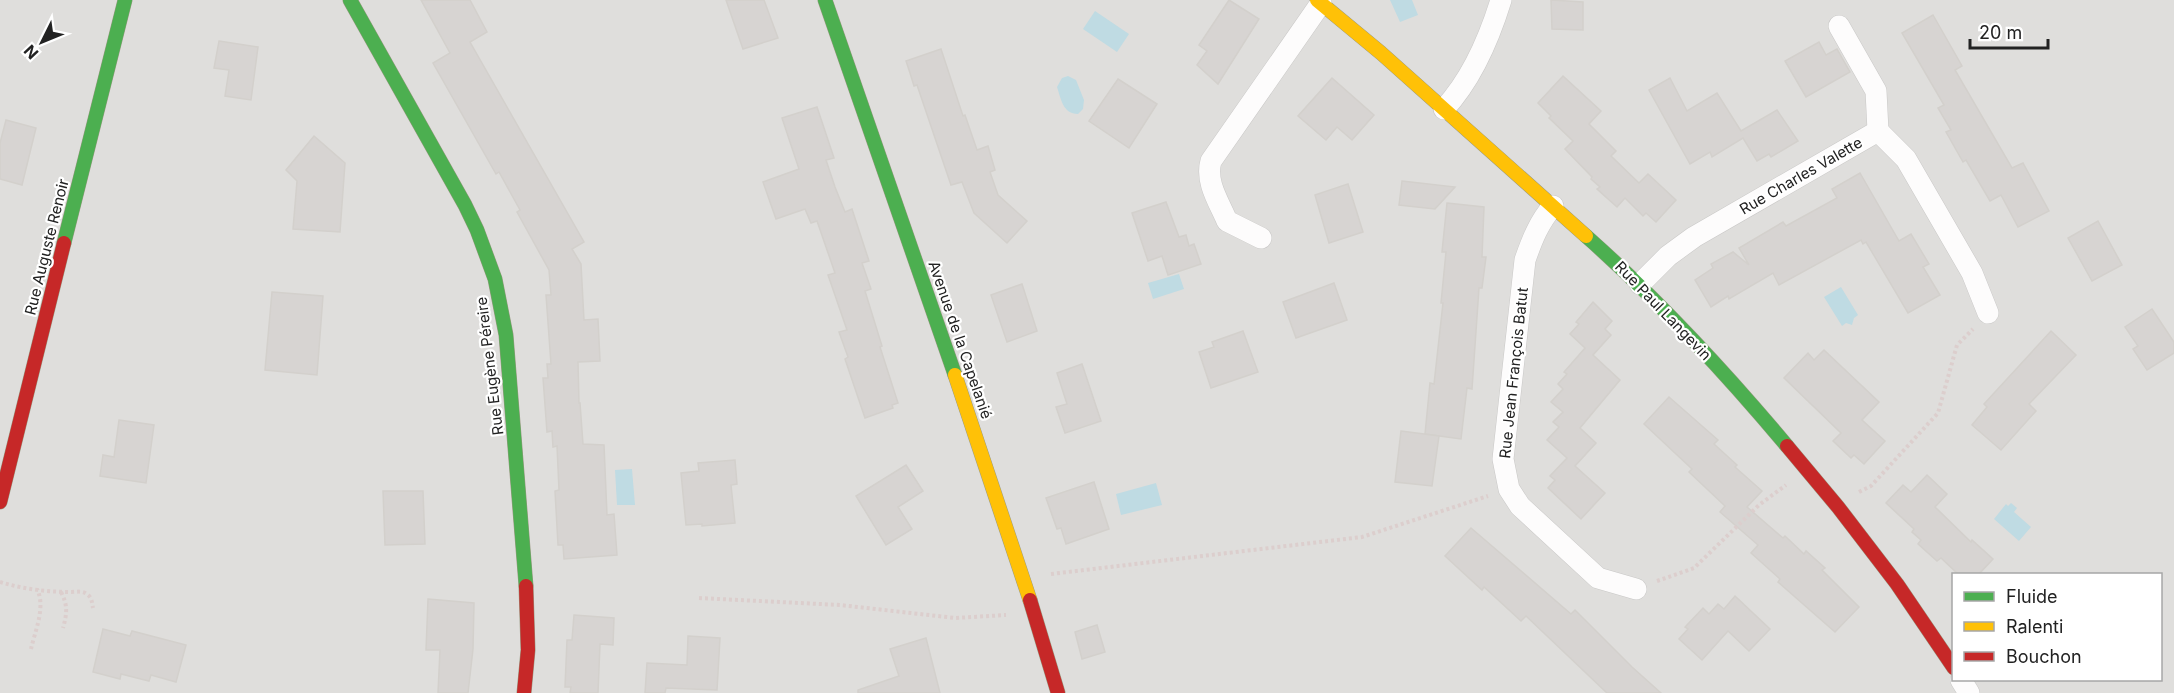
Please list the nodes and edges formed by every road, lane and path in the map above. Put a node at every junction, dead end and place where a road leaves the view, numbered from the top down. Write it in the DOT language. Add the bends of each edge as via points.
graph roads {
  1 [pos="125,0"];
  2 [pos="350,0"];
  3 [pos="825,0"];
  4 [pos="1501,0"];
  5 [pos="1319,1"];
  6 [pos="1839,26"];
  7 [pos="1444,110"];
  8 [pos="1878,131"];
  9 [pos="1553,206"];
  10 [pos="1261,238"];
  11 [pos="1640,284"];
  12 [pos="1988,313"];
  13 [pos="1806,468"];
  14 [pos="1509,489"];
  15 [pos="0,502"];
  16 [pos="1838,507"];
  17 [pos="0,582"];
  18 [pos="1025,583"];
  19 [pos="1636,589"];
  20 [pos="37,590"];
  21 [pos="60,591"];
  22 [pos="699,598"];
  23 [pos="1032,607"];
  24 [pos="93,608"];
  25 [pos="63,628"];
  26 [pos="31,649"];
  27 [pos="1952,666"];
  28 [pos="524,693"];
  29 [pos="1058,693"];
  1 -- 15 [label="street, Rue Auguste Renoir"];
  2 -- 28 [label="street, Rue Eugène Péreire" via="465,205 495,279 506,334 526,589 528,650"];
  3 -- 18 [label="street, Avenue de la Capelanié"];
  4 -- 7 [label="street" via="1470,73"];
  5 -- 7 [label="street, Rue Paul Langevin"];
  5 -- 10 [label="street, Rue Paul Langevin" via="1210,161 1210,182 1227,221"];
  6 -- 8 [label="street" via="1876,91"];
  7 -- 9 [label="street, Rue Paul Langevin"];
  8 -- 11 [label="street, Rue Charles Valette" via="1694,237"];
  8 -- 12 [label="street, Rue Charles Valette" via="1906,159 1972,273"];
  9 -- 11 [label="street, Rue Paul Langevin"];
  9 -- 14 [label="street, Rue Jean François Batut" via="1533,237 1525,260 1503,459"];
  11 -- 13 [label="street, Rue Paul Langevin"];
  12 -- 16 [label="path" via="1957,345 1938,413 1871,486"];
  13 -- 16 [label="street, Rue Paul Langevin"];
  13 -- 19 [label="path" via="1759,505 1694,568"];
  14 -- 18 [label="path" via="1362,537 1051,574"];
  14 -- 19 [label="street, Rue Jean François Batut" via="1520,506 1598,578"];
  16 -- 27 [label="street, Rue Paul Langevin" via="1897,584"];
  17 -- 20 [label="path"];
  18 -- 23 [label="street, Avenue de la Capelanié"];
  20 -- 21 [label="path"];
  20 -- 26 [label="path" via="41,606"];
  21 -- 24 [label="path" via="88,594"];
  21 -- 25 [label="path" via="67,613"];
  22 -- 23 [label="path" via="840,605 955,618 1009,614"];
  23 -- 29 [label="street, Avenue de la Capelanié"];
}
